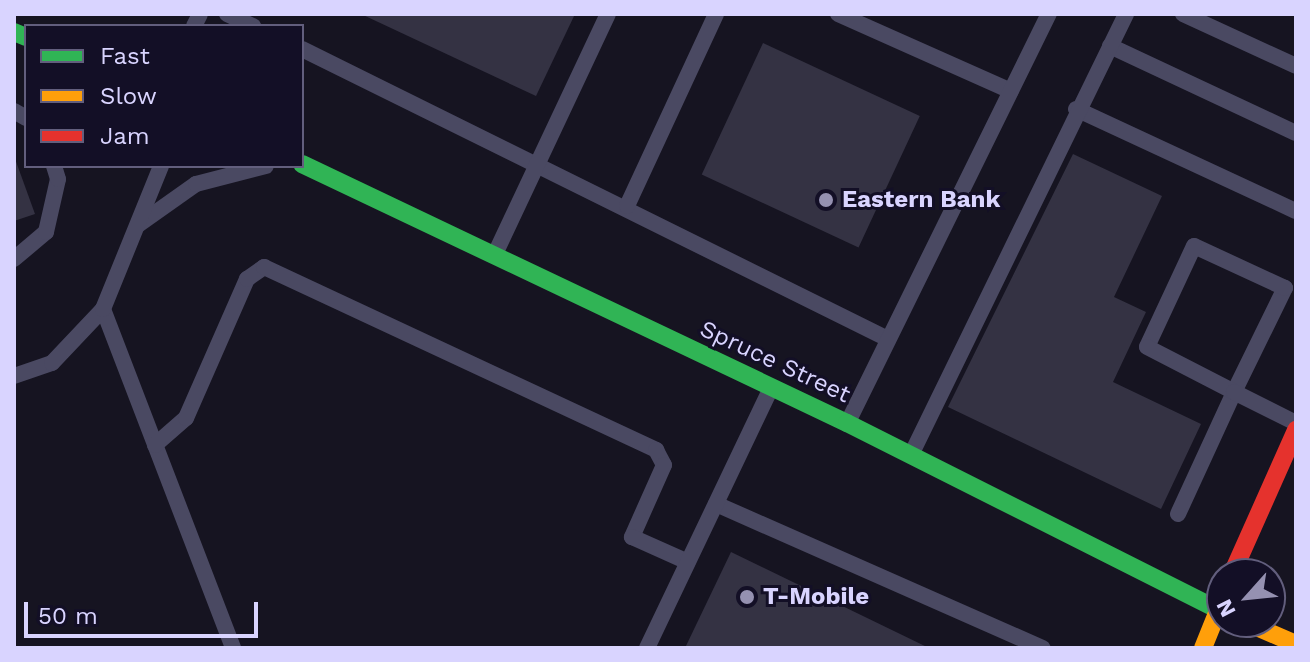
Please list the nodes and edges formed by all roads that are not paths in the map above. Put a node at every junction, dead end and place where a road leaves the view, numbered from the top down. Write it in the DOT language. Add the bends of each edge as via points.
graph roads {
  1 [pos="227,14"];
  2 [pos="608,14"];
  3 [pos="716,14"];
  4 [pos="838,14"];
  5 [pos="1048,14"];
  6 [pos="1126,14"];
  7 [pos="1183,14"];
  8 [pos="249,24"];
  9 [pos="1110,46"];
  10 [pos="304,50"];
  11 [pos="1296,66"];
  12 [pos="1011,91"];
  13 [pos="1076,109"];
  14 [pos="1296,133"];
  15 [pos="539,161"];
  16 [pos="304,165"];
  17 [pos="55,168"];
  18 [pos="160,168"];
  19 [pos="258,168"];
  20 [pos="627,206"];
  21 [pos="1296,211"];
  22 [pos="137,226"];
  23 [pos="494,255"];
  24 [pos="14,259"];
  25 [pos="103,309"];
  26 [pos="888,339"];
  27 [pos="14,376"];
  28 [pos="772,387"];
  29 [pos="1234,392"];
  30 [pos="847,423"];
  31 [pos="1296,423"];
  32 [pos="1296,430"];
  33 [pos="155,445"];
  34 [pos="911,455"];
  35 [pos="716,504"];
  36 [pos="1178,514"];
  37 [pos="1239,558"];
  38 [pos="688,562"];
  39 [pos="1206,601"];
  40 [pos="233,648"];
  41 [pos="647,648"];
  42 [pos="1043,648"];
  1 -- 8 [label="lane"];
  2 -- 15 [label="lane"];
  3 -- 20 [label="lane"];
  4 -- 12 [label="lane"];
  5 -- 12 [label="lane"];
  6 -- 9 [label="lane"];
  7 -- 11 [label="lane"];
  9 -- 13 [label="lane"];
  9 -- 14 [label="lane"];
  10 -- 15 [label="lane"];
  12 -- 26 [label="lane"];
  13 -- 21 [label="lane"];
  13 -- 34 [label="lane"];
  15 -- 20 [label="lane"];
  15 -- 23 [label="lane"];
  16 -- 23 [label="street, Spruce Street"];
  17 -- 24 [label="lane" via="58,179 46,232"];
  18 -- 22 [label="lane"];
  19 -- 22 [label="lane" via="196,184"];
  20 -- 26 [label="lane"];
  22 -- 25 [label="lane"];
  23 -- 28 [label="street, Spruce Street"];
  25 -- 27 [label="lane" via="52,363"];
  25 -- 33 [label="lane"];
  26 -- 30 [label="lane"];
  28 -- 30 [label="street, Spruce Street"];
  28 -- 35 [label="lane"];
  29 -- 29 [label="lane" via="1147,347 1194,246 1285,288"];
  29 -- 31 [label="lane"];
  29 -- 36 [label="lane"];
  30 -- 34 [label="street, Spruce Street"];
  32 -- 37 [label="street"];
  33 -- 38 [label="lane" via="186,418 247,279 264,267 656,450 664,465 632,537"];
  33 -- 40 [label="lane"];
  34 -- 39 [label="street, Spruce Street"];
  35 -- 38 [label="lane"];
  35 -- 42 [label="lane"];
  38 -- 41 [label="lane"];
}
